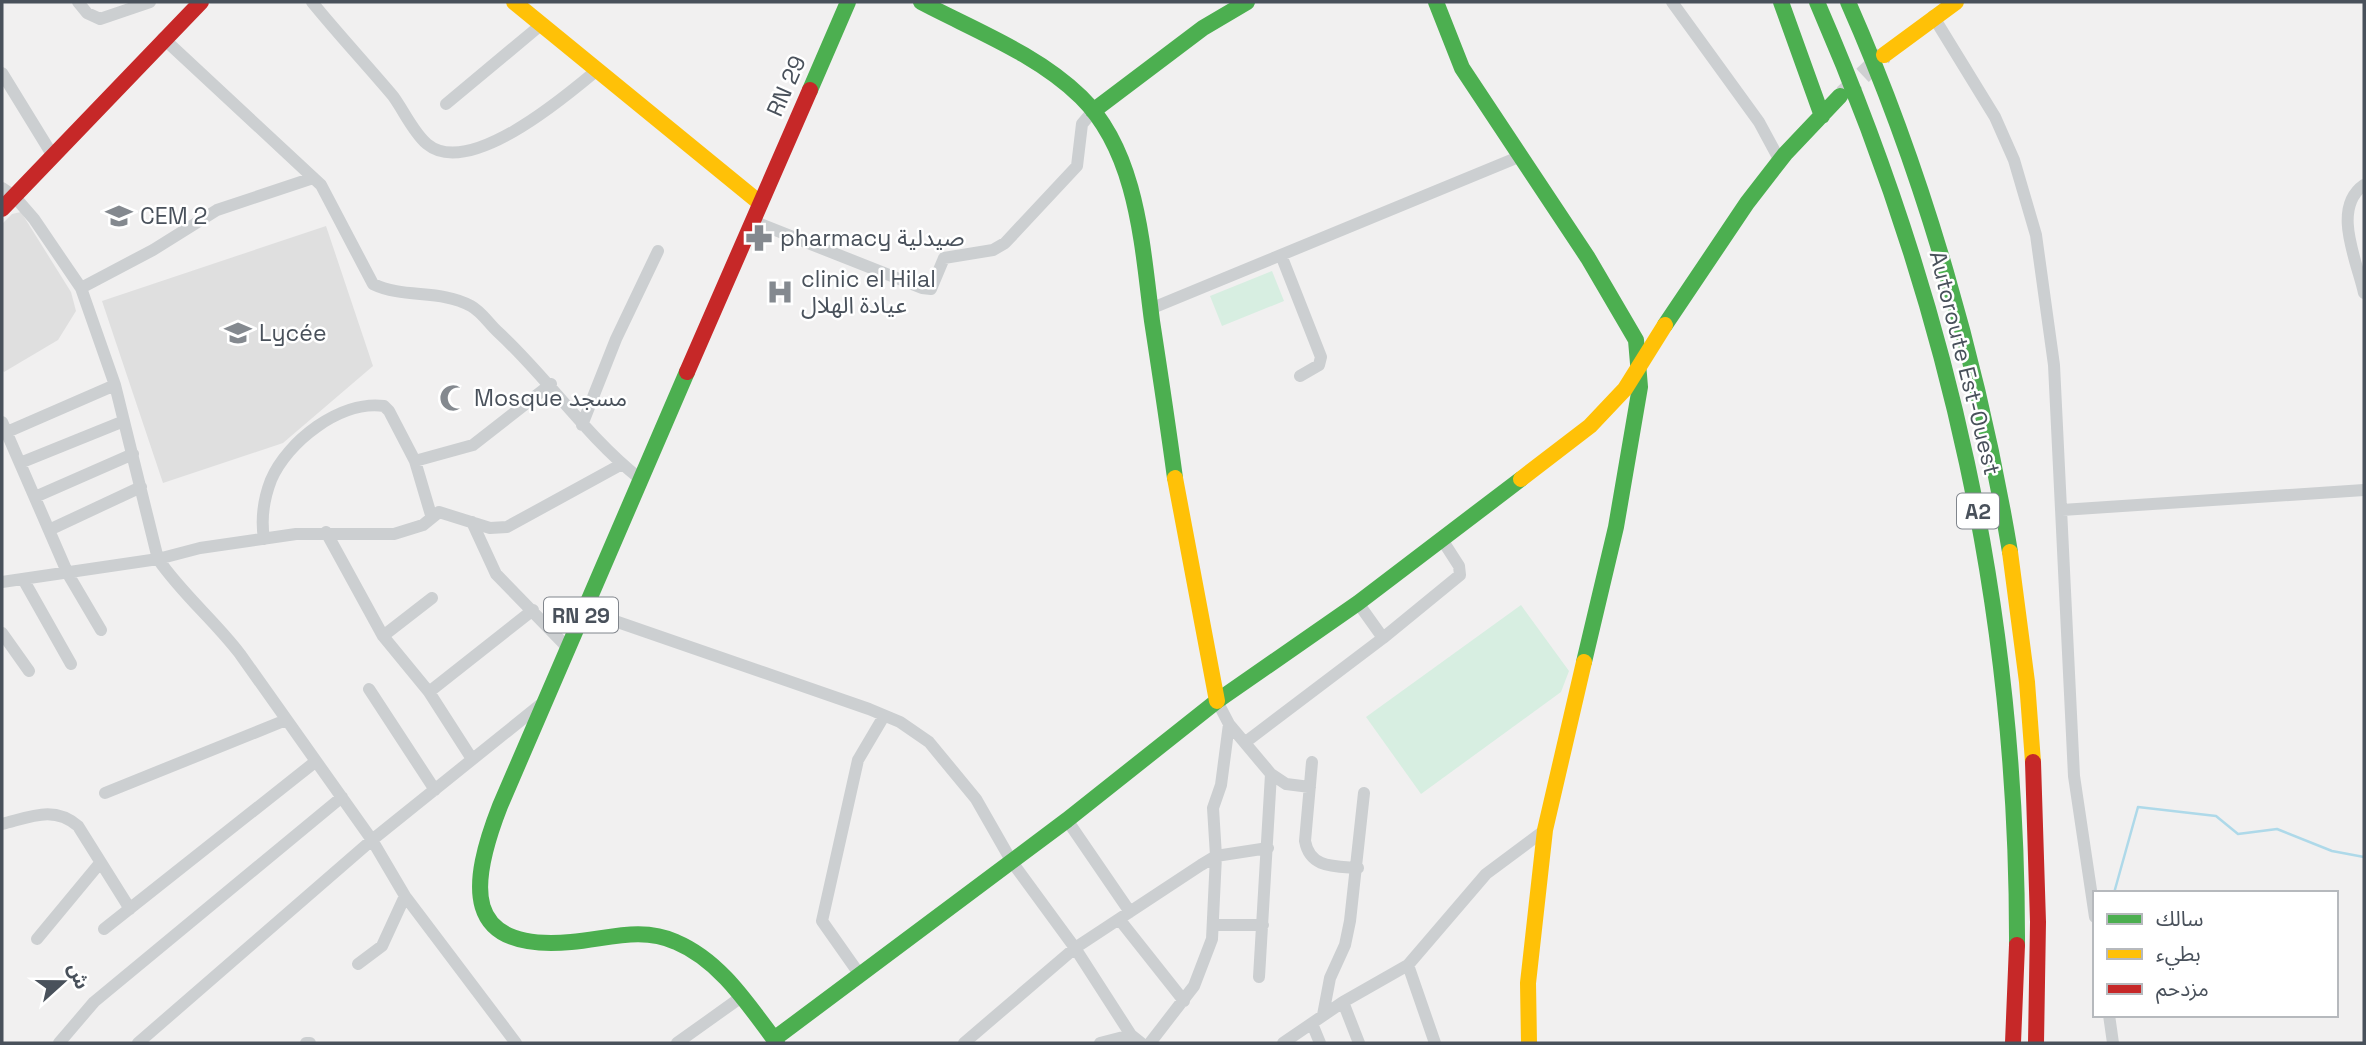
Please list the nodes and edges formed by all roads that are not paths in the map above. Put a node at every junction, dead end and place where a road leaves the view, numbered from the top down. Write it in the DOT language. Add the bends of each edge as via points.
graph roads {
  1 [pos="78,2"];
  2 [pos="150,2"];
  3 [pos="312,2"];
  4 [pos="514,2"];
  5 [pos="848,2"];
  6 [pos="921,2"];
  7 [pos="1247,2"];
  8 [pos="1436,2"];
  9 [pos="1672,2"];
  10 [pos="1781,2"];
  11 [pos="1818,2"];
  12 [pos="1848,2"];
  13 [pos="1956,2"];
  14 [pos="197,3"];
  15 [pos="1933,16"];
  16 [pos="542,24"];
  17 [pos="163,38"];
  18 [pos="1884,55"];
  19 [pos="596,71"];
  20 [pos="2,73"];
  21 [pos="1840,96"];
  22 [pos="446,104"];
  23 [pos="1093,111"];
  24 [pos="1822,116"];
  25 [pos="53,156"];
  26 [pos="1521,156"];
  27 [pos="1780,161"];
  28 [pos="313,178"];
  29 [pos="2364,185"];
  30 [pos="8,192"];
  31 [pos="760,203"];
  32 [pos="2,209"];
  33 [pos="755,222"];
  34 [pos="658,251"];
  35 [pos="1281,255"];
  36 [pos="81,288"];
  37 [pos="2364,293"];
  38 [pos="1150,309"];
  39 [pos="1640,361"];
  40 [pos="1300,376"];
  41 [pos="551,384"];
  42 [pos="115,385"];
  43 [pos="124,421"];
  44 [pos="582,425"];
  45 [pos="4,427"];
  46 [pos="133,454"];
  47 [pos="415,461"];
  48 [pos="20,463"];
  49 [pos="622,464"];
  50 [pos="639,478"];
  51 [pos="141,487"];
  52 [pos="2364,490"];
  53 [pos="35,497"];
  54 [pos="2062,510"];
  55 [pos="431,515"];
  56 [pos="472,522"];
  57 [pos="49,530"];
  58 [pos="326,533"];
  59 [pos="1441,538"];
  60 [pos="264,539"];
  61 [pos="158,559"];
  62 [pos="68,574"];
  63 [pos="23,579"];
  64 [pos="2,582"];
  65 [pos="432,598"];
  66 [pos="1358,603"];
  67 [pos="533,610"];
  68 [pos="583,610"];
  69 [pos="101,630"];
  70 [pos="2,633"];
  71 [pos="383,636"];
  72 [pos="1383,638"];
  73 [pos="567,647"];
  74 [pos="71,664"];
  75 [pos="29,671"];
  76 [pos="369,689"];
  77 [pos="429,692"];
  78 [pos="1217,701"];
  79 [pos="543,702"];
  80 [pos="884,716"];
  81 [pos="286,720"];
  82 [pos="1229,724"];
  83 [pos="1247,741"];
  84 [pos="472,760"];
  85 [pos="315,762"];
  86 [pos="1312,762"];
  87 [pos="1271,774"];
  88 [pos="1310,787"];
  89 [pos="435,790"];
  90 [pos="105,793"];
  91 [pos="1364,793"];
  92 [pos="342,797"];
  93 [pos="1067,820"];
  94 [pos="2,824"];
  95 [pos="1545,830"];
  96 [pos="372,840"];
  97 [pos="1268,848"];
  98 [pos="1216,856"];
  99 [pos="1012,862"];
  100 [pos="100,863"];
  101 [pos="1358,868"];
  102 [pos="405,896"];
  103 [pos="2093,904"];
  104 [pos="130,909"];
  105 [pos="1125,916"];
  106 [pos="1214,925"];
  107 [pos="1263,925"];
  108 [pos="104,929"];
  109 [pos="37,939"];
  110 [pos="1075,948"];
  111 [pos="358,964"];
  112 [pos="1408,965"];
  113 [pos="860,975"];
  114 [pos="1259,977"];
  115 [pos="740,998"];
  116 [pos="1184,1001"];
  117 [pos="1343,1002"];
  118 [pos="1323,1015"];
  119 [pos="2109,1017"];
  120 [pos="1313,1026"];
  121 [pos="1136,1039"];
  122 [pos="775,1041"];
  123 [pos="59,1043"];
  124 [pos="138,1043"];
  125 [pos="516,1043"];
  126 [pos="677,1043"];
  127 [pos="964,1043"];
  128 [pos="1100,1043"];
  129 [pos="1150,1043"];
  130 [pos="1283,1043"];
  131 [pos="1320,1043"];
  132 [pos="1359,1043"];
  133 [pos="1435,1043"];
  134 [pos="1529,1043"];
  135 [pos="2013,1043"];
  136 [pos="2036,1043"];
  137 [pos="2113,1043"];
  1 -- 2 [label="street" via="100,19"];
  3 -- 19 [label="street" via="394,97 428,145 443,151 487,145 520,129"];
  4 -- 16 [label="main road"];
  5 -- 31 [label="main road, RN 29 / RN 29"];
  6 -- 23 [label="main road" via="1070,87"];
  7 -- 23 [label="main road" via="1203,28"];
  8 -- 26 [label="main road" via="1462,68"];
  9 -- 27 [label="street" via="1759,122"];
  10 -- 24 [label="main road"];
  11 -- 135 [label="main road, Autoroute Est-Ouest / A2" via="1911,242 1980,518 2014,810 2018,973"];
  12 -- 136 [label="main road, Autoroute Est-Ouest / A2" via="1898,123 1932,231 1978,394 2011,560 2038,822"];
  13 -- 15 [label="main road"];
  14 -- 17 [label="main road"];
  15 -- 18 [label="main road"];
  15 -- 54 [label="street" via="1995,117 2027,197 2051,330"];
  16 -- 19 [label="main road"];
  16 -- 22 [label="street"];
  17 -- 25 [label="main road"];
  17 -- 28 [label="street"];
  19 -- 31 [label="main road"];
  20 -- 25 [label="street"];
  21 -- 24 [label="main road"];
  23 -- 33 [label="street" via="1082,124 1080,157 1071,173 1000,247 944,258 931,289"];
  23 -- 38 [label="main road" via="1135,201"];
  24 -- 27 [label="main road"];
  25 -- 30 [label="main road"];
  26 -- 35 [label="street"];
  26 -- 39 [label="main road" via="1636,340"];
  27 -- 39 [label="main road"];
  28 -- 36 [label="street" via="217,210"];
  28 -- 41 [label="street" via="327,193 373,284 397,292 448,296 475,308"];
  29 -- 37 [label="street" via="2353,194 2347,214"];
  30 -- 32 [label="main road"];
  30 -- 36 [label="street" via="34,219"];
  31 -- 33 [label="main road, RN 29 / RN 29"];
  33 -- 50 [label="main road, RN 29 / RN 29"];
  34 -- 44 [label="street"];
  35 -- 38 [label="street"];
  35 -- 40 [label="street" via="1321,357 1319,365"];
  36 -- 42 [label="street"];
  38 -- 78 [label="main road" via="1180,510"];
  39 -- 59 [label="main road" via="1625,389 1590,426"];
  39 -- 95 [label="main road" via="1640,387 1616,527"];
  41 -- 44 [label="street"];
  41 -- 47 [label="street" via="473,445"];
  42 -- 43 [label="street"];
  42 -- 45 [label="street"];
  43 -- 46 [label="street"];
  43 -- 48 [label="street"];
  44 -- 49 [label="street"];
  45 -- 48 [label="street"];
  46 -- 51 [label="street"];
  46 -- 53 [label="street"];
  47 -- 55 [label="street"];
  47 -- 60 [label="street" via="384,406 368,406 329,420 294,446 271,481 262,521"];
  48 -- 53 [label="street"];
  49 -- 50 [label="street"];
  49 -- 56 [label="street" via="507,527"];
  50 -- 68 [label="main road, RN 29 / RN 29"];
  51 -- 57 [label="street"];
  51 -- 61 [label="street"];
  52 -- 54 [label="street"];
  53 -- 57 [label="street"];
  54 -- 103 [label="street" via="2074,776"];
  55 -- 56 [label="street" via="446,512"];
  55 -- 58 [label="street" via="423,525 394,534"];
  56 -- 67 [label="street" via="496,574"];
  57 -- 62 [label="street"];
  58 -- 60 [label="street"];
  58 -- 71 [label="street"];
  59 -- 66 [label="main road"];
  59 -- 72 [label="street" via="1460,566 1460,575"];
  60 -- 61 [label="street"];
  61 -- 62 [label="street"];
  61 -- 81 [label="street" via="171,579 221,629"];
  62 -- 63 [label="street"];
  62 -- 69 [label="street"];
  63 -- 64 [label="street"];
  63 -- 74 [label="street"];
  65 -- 71 [label="street"];
  66 -- 72 [label="street"];
  66 -- 78 [label="main road"];
  67 -- 73 [label="street"];
  67 -- 77 [label="street"];
  68 -- 73 [label="main road, RN 29 / RN 29"];
  68 -- 80 [label="street"];
  70 -- 75 [label="street"];
  71 -- 77 [label="street"];
  72 -- 83 [label="street"];
  73 -- 79 [label="main road, RN 29 / RN 29"];
  76 -- 89 [label="street"];
  77 -- 84 [label="street"];
  78 -- 82 [label="street"];
  78 -- 93 [label="main road"];
  79 -- 84 [label="street"];
  79 -- 115 [label="main road, RN 29 / RN 29" via="480,854 475,881 492,926 514,938 561,943 657,935 707,961"];
  80 -- 99 [label="street" via="929,742 976,799"];
  80 -- 113 [label="street" via="858,760 822,921"];
  81 -- 85 [label="street"];
  81 -- 90 [label="street"];
  82 -- 83 [label="street"];
  82 -- 98 [label="street" via="1221,785 1213,808"];
  83 -- 87 [label="street"];
  84 -- 89 [label="street"];
  85 -- 92 [label="street"];
  85 -- 104 [label="street"];
  86 -- 88 [label="street"];
  87 -- 88 [label="street" via="1286,784"];
  87 -- 97 [label="street"];
  88 -- 101 [label="street" via="1304,841 1307,853 1325,865"];
  89 -- 96 [label="street"];
  91 -- 101 [label="street"];
  92 -- 96 [label="street"];
  92 -- 123 [label="street" via="94,1002"];
  93 -- 99 [label="main road"];
  93 -- 105 [label="street"];
  94 -- 100 [label="street" via="50,812 66,816 78,826"];
  95 -- 112 [label="street" via="1486,874"];
  95 -- 134 [label="main road" via="1528,983"];
  96 -- 102 [label="street"];
  96 -- 124 [label="street"];
  97 -- 98 [label="street"];
  97 -- 107 [label="street"];
  98 -- 105 [label="street"];
  98 -- 106 [label="street"];
  99 -- 110 [label="street"];
  99 -- 113 [label="main road"];
  100 -- 104 [label="street"];
  100 -- 109 [label="street"];
  101 -- 118 [label="street" via="1348,933 1330,978"];
  102 -- 111 [label="street" via="382,946"];
  102 -- 125 [label="street"];
  104 -- 108 [label="street"];
  105 -- 110 [label="street"];
  105 -- 116 [label="street"];
  106 -- 107 [label="street"];
  106 -- 116 [label="street" via="1206,961"];
  107 -- 114 [label="street"];
  110 -- 121 [label="street"];
  110 -- 127 [label="street"];
  112 -- 117 [label="street"];
  112 -- 133 [label="street"];
  113 -- 122 [label="main road"];
  115 -- 122 [label="main road, RN 29 / RN 29"];
  115 -- 126 [label="street"];
  116 -- 129 [label="street"];
  117 -- 118 [label="street"];
  117 -- 132 [label="street"];
  118 -- 120 [label="street"];
  119 -- 137 [label="street"];
  120 -- 130 [label="street"];
  120 -- 131 [label="street"];
  121 -- 128 [label="street"];
}
